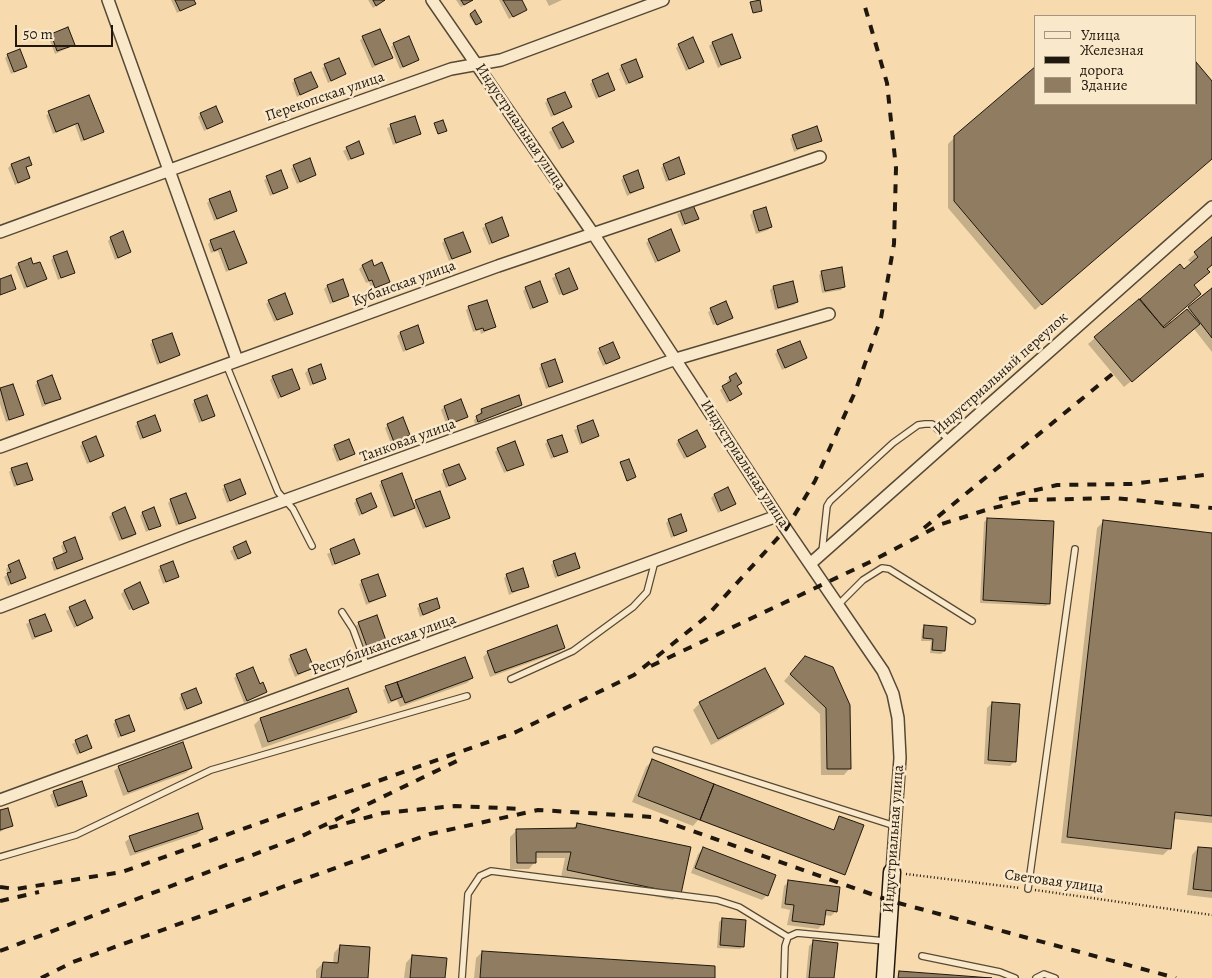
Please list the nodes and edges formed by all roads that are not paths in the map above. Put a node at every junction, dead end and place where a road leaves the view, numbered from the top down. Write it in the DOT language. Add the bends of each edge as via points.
graph roads {
  1 [pos="108,0"];
  2 [pos="432,0"];
  3 [pos="663,0"];
  4 [pos="478,66"];
  5 [pos="820,156"];
  6 [pos="170,169"];
  7 [pos="1212,207"];
  8 [pos="0,232"];
  9 [pos="594,235"];
  10 [pos="830,314"];
  11 [pos="676,359"];
  12 [pos="232,362"];
  13 [pos="950,440"];
  14 [pos="0,447"];
  15 [pos="286,501"];
  16 [pos="777,516"];
  17 [pos="312,546"];
  18 [pos="1075,549"];
  19 [pos="822,554"];
  20 [pos="655,561"];
  21 [pos="810,564"];
  22 [pos="838,604"];
  23 [pos="0,607"];
  24 [pos="342,612"];
  25 [pos="972,621"];
  26 [pos="367,667"];
  27 [pos="511,679"];
  28 [pos="467,696"];
  29 [pos="656,750"];
  30 [pos="1,797"];
  31 [pos="895,826"];
  32 [pos="0,857"];
  33 [pos="892,872"];
  34 [pos="1028,889"];
  35 [pos="788,937"];
  36 [pos="888,941"];
  37 [pos="922,956"];
  38 [pos="462,978"];
  39 [pos="784,978"];
  40 [pos="885,978"];
  41 [pos="1015,978"];
  42 [pos="1036,978"];
  43 [pos="1055,978"];
  1 -- 6 [label="street"];
  2 -- 4 [label="street, Индустриальная улица"];
  3 -- 4 [label="street, Перекопская улица"];
  4 -- 6 [label="street, Перекопская улица" via="451,69"];
  4 -- 9 [label="street, Индустриальная улица"];
  5 -- 9 [label="street, Кубанская улица"];
  6 -- 8 [label="street, Перекопская улица"];
  6 -- 12 [label="street"];
  7 -- 13 [label="street, Индустриальный переулок"];
  9 -- 11 [label="street, Индустриальная улица"];
  9 -- 12 [label="street, Кубанская улица" via="498,266"];
  10 -- 11 [label="street, Танковая улица"];
  11 -- 15 [label="street, Танковая улица"];
  11 -- 16 [label="street, Индустриальная улица"];
  12 -- 14 [label="street, Кубанская улица"];
  12 -- 15 [label="lane" via="267,467 278,492"];
  13 -- 19 [label="street, Индустриальный переулок"];
  13 -- 19 [label="lane" via="932,424 925,424 918,425 893,443 826,506"];
  15 -- 17 [label="lane" via="293,508"];
  15 -- 23 [label="street, Танковая улица"];
  16 -- 20 [label="street, Республиканская улица"];
  16 -- 21 [label="street, Индустриальная улица"];
  18 -- 34 [label="lane"];
  19 -- 21 [label="street, Индустриальный переулок"];
  20 -- 26 [label="street, Республиканская улица"];
  20 -- 27 [label="lane" via="647,592 633,607 573,651"];
  21 -- 22 [label="street, Индустриальная улица"];
  22 -- 25 [label="lane" via="863,580 882,568 889,569"];
  22 -- 31 [label="street, Индустриальная улица" via="874,656 893,694 900,758"];
  24 -- 26 [label="lane" via="353,629"];
  26 -- 30 [label="street, Республиканская улица"];
  28 -- 32 [label="lane" via="211,770 76,835"];
  29 -- 31 [label="lane"];
  31 -- 33 [label="street, Индустриальная улица"];
  33 -- 36 [label="street, Индустриальная улица"];
  35 -- 36 [label="lane" via="797,933"];
  35 -- 38 [label="lane" via="739,907 717,900 491,871 480,876 468,894"];
  35 -- 39 [label="lane"];
  36 -- 40 [label="street, Индустриальная улица"];
  37 -- 41 [label="lane"];
  42 -- 43 [label="lane" via="1044,974"];
}
